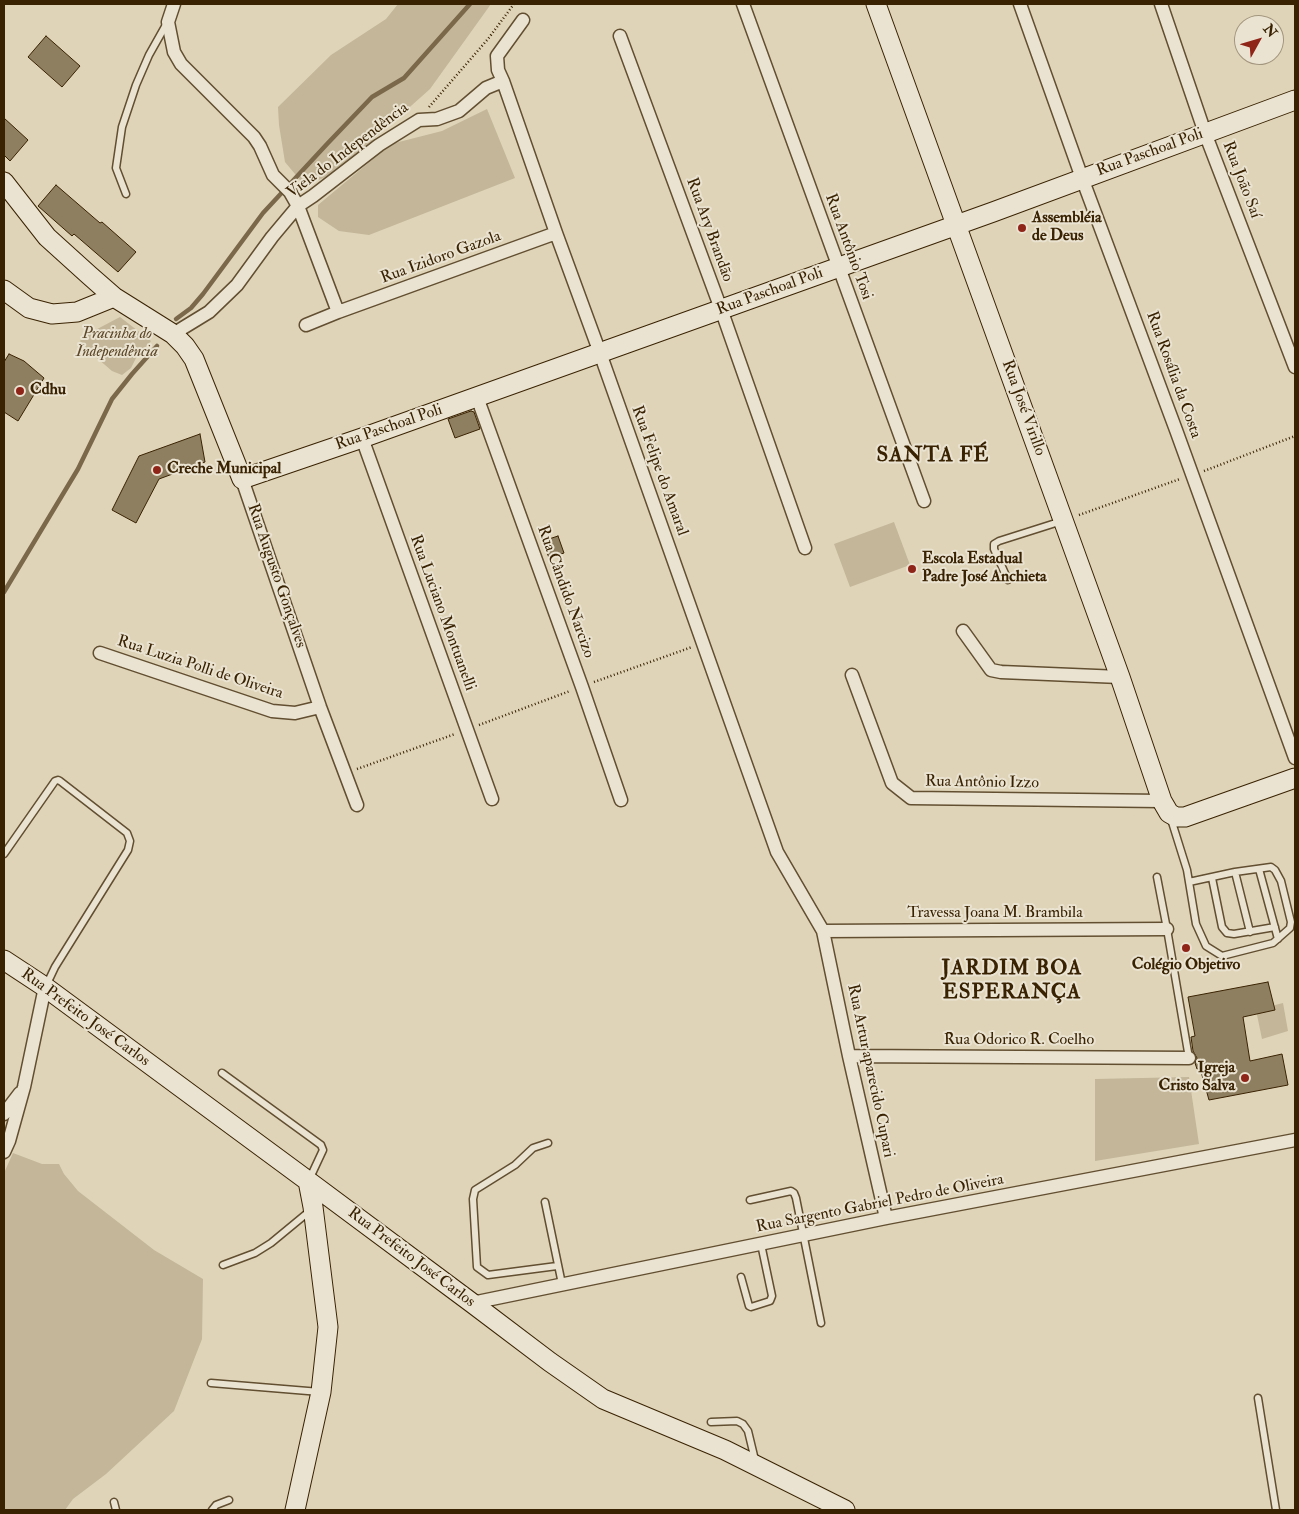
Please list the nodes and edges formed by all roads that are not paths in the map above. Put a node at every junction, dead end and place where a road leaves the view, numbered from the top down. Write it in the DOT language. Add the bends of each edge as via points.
graph roads {
  1 [pos="174,4"];
  2 [pos="743,4"];
  3 [pos="876,4"];
  4 [pos="1020,4"];
  5 [pos="1161,4"];
  6 [pos="523,20"];
  7 [pos="168,22"];
  8 [pos="620,36"];
  9 [pos="503,81"];
  10 [pos="1295,100"];
  11 [pos="1205,133"];
  12 [pos="1082,178"];
  13 [pos="4,182"];
  14 [pos="126,194"];
  15 [pos="298,206"];
  16 [pos="956,224"];
  17 [pos="556,234"];
  18 [pos="838,267"];
  19 [pos="4,290"];
  20 [pos="114,297"];
  21 [pos="721,309"];
  22 [pos="338,312"];
  23 [pos="306,325"];
  24 [pos="173,334"];
  25 [pos="600,353"];
  26 [pos="1295,367"];
  27 [pos="477,397"];
  28 [pos="362,438"];
  29 [pos="242,479"];
  30 [pos="924,501"];
  31 [pos="1063,520"];
  32 [pos="806,548"];
  33 [pos="1008,580"];
  34 [pos="963,631"];
  35 [pos="100,653"];
  36 [pos="852,675"];
  37 [pos="1120,677"];
  38 [pos="320,707"];
  39 [pos="1295,758"];
  40 [pos="1295,778"];
  41 [pos="492,799"];
  42 [pos="621,800"];
  43 [pos="357,805"];
  44 [pos="1166,807"];
  45 [pos="4,854"];
  46 [pos="1259,869"];
  47 [pos="1235,872"];
  48 [pos="1157,877"];
  49 [pos="1212,878"];
  50 [pos="1189,882"];
  51 [pos="1274,927"];
  52 [pos="1167,929"];
  53 [pos="823,931"];
  54 [pos="1250,932"];
  55 [pos="1278,939"];
  56 [pos="4,960"];
  57 [pos="45,987"];
  58 [pos="849,1056"];
  59 [pos="1189,1058"];
  60 [pos="222,1073"];
  61 [pos="24,1087"];
  62 [pos="4,1114"];
  63 [pos="1295,1140"];
  64 [pos="548,1143"];
  65 [pos="4,1152"];
  66 [pos="308,1181"];
  67 [pos="750,1200"];
  68 [pos="545,1202"];
  69 [pos="313,1207"];
  70 [pos="886,1218"];
  71 [pos="803,1236"];
  72 [pos="761,1244"];
  73 [pos="223,1265"];
  74 [pos="557,1266"];
  75 [pos="741,1277"];
  76 [pos="562,1284"];
  77 [pos="472,1302"];
  78 [pos="821,1323"];
  79 [pos="211,1383"];
  80 [pos="321,1392"];
  81 [pos="1258,1398"];
  82 [pos="711,1422"];
  83 [pos="757,1466"];
  84 [pos="229,1500"];
  85 [pos="114,1502"];
  86 [pos="116,1510"];
  87 [pos="212,1510"];
  88 [pos="295,1510"];
  89 [pos="846,1510"];
  90 [pos="1276,1510"];
  1 -- 7 [label="street"];
  2 -- 18 [label="street, Rua Antônio Tosi"];
  3 -- 16 [label="street, Rua José Virillo"];
  4 -- 12 [label="street, Rua Rosália da Costa"];
  5 -- 11 [label="street, Rua João Saí"];
  6 -- 9 [label="street, Rua Felipe do Amaral" via="498,56 498,70"];
  7 -- 14 [label="lane" via="149,55 122,127 116,168"];
  7 -- 15 [label="street" via="180,64 254,137 273,175 290,192"];
  8 -- 21 [label="street, Rua Ary Brandão"];
  9 -- 15 [label="street, Viela do Independência" via="486,88 459,111 437,119 419,120 379,145"];
  9 -- 17 [label="street, Rua Felipe do Amaral"];
  10 -- 11 [label="street, Rua Paschoal Poli"];
  11 -- 12 [label="street, Rua Paschoal Poli"];
  11 -- 26 [label="street, Rua João Saí"];
  12 -- 16 [label="street, Rua Paschoal Poli"];
  12 -- 39 [label="street, Rua Rosália da Costa"];
  13 -- 20 [label="street, Rua Augusto Gonçalves" via="47,237"];
  15 -- 22 [label="street"];
  15 -- 24 [label="street, Viela do Independência" via="237,285 209,312"];
  16 -- 18 [label="street, Rua Paschoal Poli"];
  16 -- 31 [label="street, Rua José Virillo"];
  17 -- 22 [label="street, Rua Izidoro Gazola"];
  17 -- 25 [label="street, Rua Felipe do Amaral"];
  18 -- 21 [label="street, Rua Paschoal Poli"];
  18 -- 30 [label="street, Rua Antônio Tosi"];
  19 -- 20 [label="street" via="29,308 52,314 77,312"];
  20 -- 24 [label="street, Rua Augusto Gonçalves"];
  21 -- 25 [label="street, Rua Paschoal Poli"];
  21 -- 32 [label="street, Rua Ary Brandão"];
  22 -- 23 [label="street, Rua Izidoro Gazola"];
  24 -- 29 [label="street, Rua Augusto Gonçalves" via="194,359"];
  25 -- 27 [label="street, Rua Paschoal Poli"];
  25 -- 53 [label="street, Rua Felipe do Amaral" via="777,852"];
  27 -- 28 [label="street, Rua Paschoal Poli"];
  27 -- 42 [label="street, Rua Cândido Narcizo"];
  28 -- 29 [label="street, Rua Paschoal Poli"];
  28 -- 41 [label="street, Rua Luciano Montuanelli"];
  29 -- 38 [label="street, Rua Augusto Gonçalves"];
  31 -- 33 [label="lane" via="994,544"];
  31 -- 37 [label="street, Rua José Virillo"];
  34 -- 37 [label="street" via="991,670"];
  35 -- 38 [label="street, Rua Luzia Polli de Oliveira" via="272,711 295,713"];
  36 -- 44 [label="street, Rua Antônio Izzo" via="892,783 911,798"];
  37 -- 44 [label="street, Rua José Virillo"];
  38 -- 43 [label="street, Rua Augusto Gonçalves"];
  40 -- 44 [label="street" via="1185,817 1176,817"];
  44 -- 50 [label="lane"];
  45 -- 57 [label="lane" via="54,781 58,780 127,833 130,841 128,850"];
  46 -- 47 [label="lane"];
  46 -- 51 [label="lane"];
  46 -- 55 [label="lane" via="1271,867 1281,881 1291,925"];
  47 -- 49 [label="lane"];
  47 -- 54 [label="lane"];
  48 -- 52 [label="lane"];
  49 -- 50 [label="lane"];
  49 -- 54 [label="lane" via="1222,927 1234,934"];
  50 -- 55 [label="lane" via="1196,924 1212,952 1222,956"];
  51 -- 54 [label="lane"];
  51 -- 55 [label="lane"];
  52 -- 53 [label="street, Travessa Joana M. Brambila"];
  52 -- 59 [label="lane"];
  53 -- 58 [label="street, Rua Artur aparecido Cupari"];
  56 -- 57 [label="street, Rua Prefeito José Carlos"];
  57 -- 61 [label="street"];
  57 -- 66 [label="street, Rua Prefeito José Carlos"];
  58 -- 59 [label="street, Rua Odorico R. Coelho"];
  58 -- 70 [label="street, Rua Artur aparecido Cupari"];
  60 -- 66 [label="lane" via="321,1145 323,1150"];
  61 -- 62 [label="street"];
  61 -- 65 [label="street"];
  63 -- 70 [label="street, Rua Sargento Gabriel Pedro de Oliveira"];
  64 -- 74 [label="lane" via="533,1148 515,1165 475,1190 477,1267 488,1275"];
  66 -- 69 [label="street"];
  66 -- 77 [label="street, Rua Prefeito José Carlos"];
  67 -- 71 [label="lane" via="791,1191 796,1198"];
  68 -- 74 [label="lane"];
  69 -- 73 [label="lane" via="271,1243"];
  69 -- 80 [label="street" via="328,1327"];
  70 -- 71 [label="street, Rua Sargento Gabriel Pedro de Oliveira"];
  71 -- 72 [label="street, Rua Sargento Gabriel Pedro de Oliveira"];
  71 -- 78 [label="lane"];
  72 -- 75 [label="lane" via="772,1296 770,1301 749,1306"];
  72 -- 76 [label="street, Rua Sargento Gabriel Pedro de Oliveira"];
  74 -- 76 [label="lane"];
  76 -- 77 [label="street, Rua Sargento Gabriel Pedro de Oliveira"];
  77 -- 83 [label="street, Rua Prefeito José Carlos" via="603,1399"];
  79 -- 80 [label="lane"];
  80 -- 88 [label="street"];
  81 -- 90 [label="lane"];
  82 -- 83 [label="lane" via="743,1424 748,1431"];
  83 -- 89 [label="street, Rua Prefeito José Carlos"];
  84 -- 87 [label="lane"];
  85 -- 86 [label="lane"];
}
